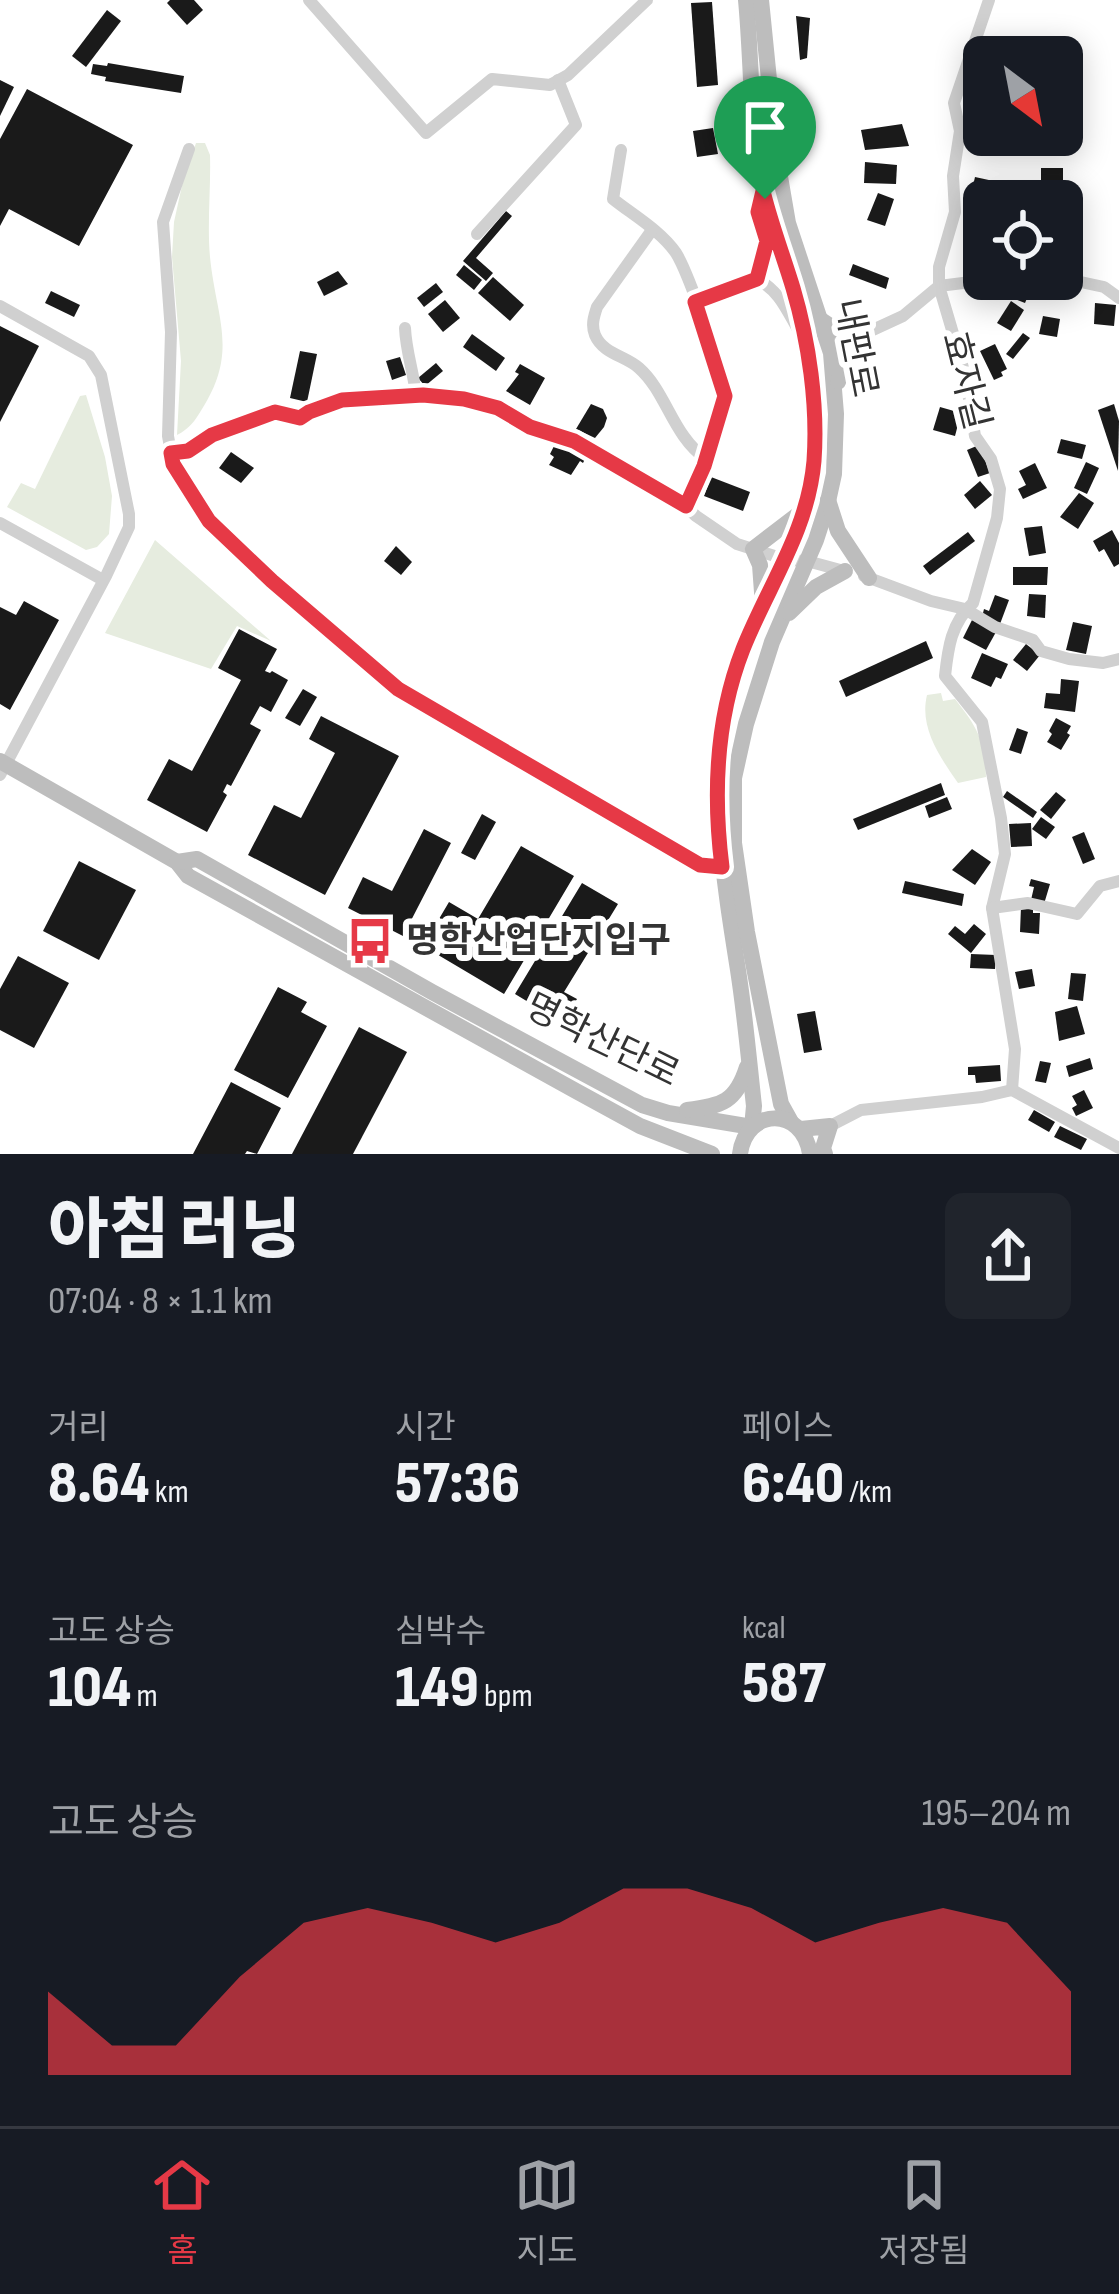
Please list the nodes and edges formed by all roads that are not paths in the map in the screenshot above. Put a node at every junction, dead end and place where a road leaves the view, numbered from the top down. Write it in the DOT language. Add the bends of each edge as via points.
graph roads {
  1 [pos="308,0"];
  2 [pos="647,0"];
  3 [pos="746,0"];
  4 [pos="761,0"];
  5 [pos="989,0"];
  6 [pos="558,80"];
  7 [pos="189,149"];
  8 [pos="621,150"];
  9 [pos="763,191"];
  10 [pos="652,230"];
  11 [pos="477,234"];
  12 [pos="757,279"];
  13 [pos="1083,282"];
  14 [pos="963,283"];
  15 [pos="939,286"];
  16 [pos="1119,298"];
  17 [pos="695,302"];
  18 [pos="0,306"];
  19 [pos="821,320"];
  20 [pos="405,328"];
  21 [pos="805,339"];
  22 [pos="851,340"];
  23 [pos="416,396"];
  24 [pos="835,401"];
  25 [pos="171,453"];
  26 [pos="706,459"];
  27 [pos="828,499"];
  28 [pos="686,506"];
  29 [pos="804,510"];
  30 [pos="0,523"];
  31 [pos="753,549"];
  32 [pos="787,560"];
  33 [pos="807,560"];
  34 [pos="844,571"];
  35 [pos="869,578"];
  36 [pos="104,580"];
  37 [pos="763,607"];
  38 [pos="965,609"];
  39 [pos="780,622"];
  40 [pos="1119,659"];
  41 [pos="2,767"];
  42 [pos="177,862"];
  43 [pos="722,867"];
  44 [pos="1119,881"];
  45 [pos="992,908"];
  46 [pos="748,1060"];
  47 [pos="1012,1090"];
  48 [pos="668,1113"];
  49 [pos="643,1126"];
  50 [pos="796,1126"];
  51 [pos="830,1126"];
  52 [pos="752,1127"];
  53 [pos="1119,1148"];
  54 [pos="686,1154"];
  55 [pos="712,1154"];
  56 [pos="739,1154"];
  57 [pos="809,1154"];
  58 [pos="825,1154"];
  1 -- 6 [label="street" via="426,134 492,79"];
  2 -- 6 [label="street"];
  3 -- 9 [label="street, 내판로"];
  4 -- 19 [label="street, 내판로" via="788,223"];
  5 -- 15 [label="street, 효자길" via="955,103 955,212"];
  6 -- 11 [label="street" via="576,125"];
  7 -- 25 [label="street" via="163,222"];
  8 -- 10 [label="street" via="613,199"];
  9 -- 12 [label="street" via="758,212 767,241"];
  9 -- 21 [label="street, 내판로"];
  10 -- 17 [label="street" via="676,254"];
  10 -- 26 [label="street" via="597,308 595,334 639,368"];
  12 -- 17 [label="street"];
  12 -- 21 [label="street" via="781,297"];
  13 -- 16 [label="street"];
  14 -- 15 [label="street, 효자길"];
  15 -- 22 [label="street" via="903,316"];
  15 -- 38 [label="street, 효자길" via="975,436 1000,489"];
  17 -- 26 [label="street" via="725,396"];
  18 -- 36 [label="street" via="89,356 101,375 129,514"];
  19 -- 22 [label="street"];
  19 -- 24 [label="street, 내판로"];
  20 -- 23 [label="street"];
  21 -- 29 [label="street, 내판로" via="814,464"];
  22 -- 24 [label="street"];
  23 -- 25 [label="street" via="342,400 300,418 275,412"];
  23 -- 28 [label="street" via="498,408"];
  24 -- 27 [label="street, 내판로"];
  25 -- 43 [label="street" via="209,521 398,689 700,865"];
  26 -- 28 [label="street"];
  27 -- 33 [label="street, 내판로"];
  27 -- 35 [label="street"];
  28 -- 31 [label="street"];
  29 -- 31 [label="street"];
  29 -- 32 [label="street, 내판로"];
  30 -- 36 [label="street"];
  31 -- 32 [label="street"];
  31 -- 37 [label="street"];
  32 -- 33 [label="street"];
  32 -- 37 [label="street, 내판로"];
  33 -- 34 [label="street"];
  33 -- 39 [label="street, 내판로"];
  34 -- 35 [label="street"];
  34 -- 39 [label="street"];
  35 -- 38 [label="street"];
  36 -- 41 [label="street"];
  37 -- 43 [label="street, 내판로" via="723,723"];
  38 -- 40 [label="street" via="1041,651"];
  38 -- 45 [label="street, 효자길" via="949,639 945,676 982,722 1004,854"];
  39 -- 50 [label="street, 내판로" via="734,778 734,843 781,1104"];
  41 -- 42 [label="street, 명학산단로"];
  42 -- 48 [label="street, 명학산단로" via="196,860"];
  42 -- 49 [label="street, 명학산단로" via="188,877"];
  43 -- 46 [label="street, 내판로"];
  44 -- 45 [label="street" via="1100,886 1078,914 1028,903"];
  45 -- 47 [label="street, 효자길" via="1015,1049"];
  46 -- 48 [label="street" via="727,1102"];
  46 -- 52 [label="street, 내판로"];
  47 -- 51 [label="street" via="861,1110"];
  47 -- 53 [label="street"];
  48 -- 52 [label="street, 명학산단로"];
  49 -- 54 [label="street"];
  49 -- 55 [label="street, 명학산단로"];
  50 -- 51 [label="street, 명학산단로"];
  50 -- 52 [label="street, 명학산단로" via="779,1118"];
  50 -- 57 [label="street, 내판로"];
  51 -- 58 [label="street"];
  52 -- 56 [label="street"];
}
